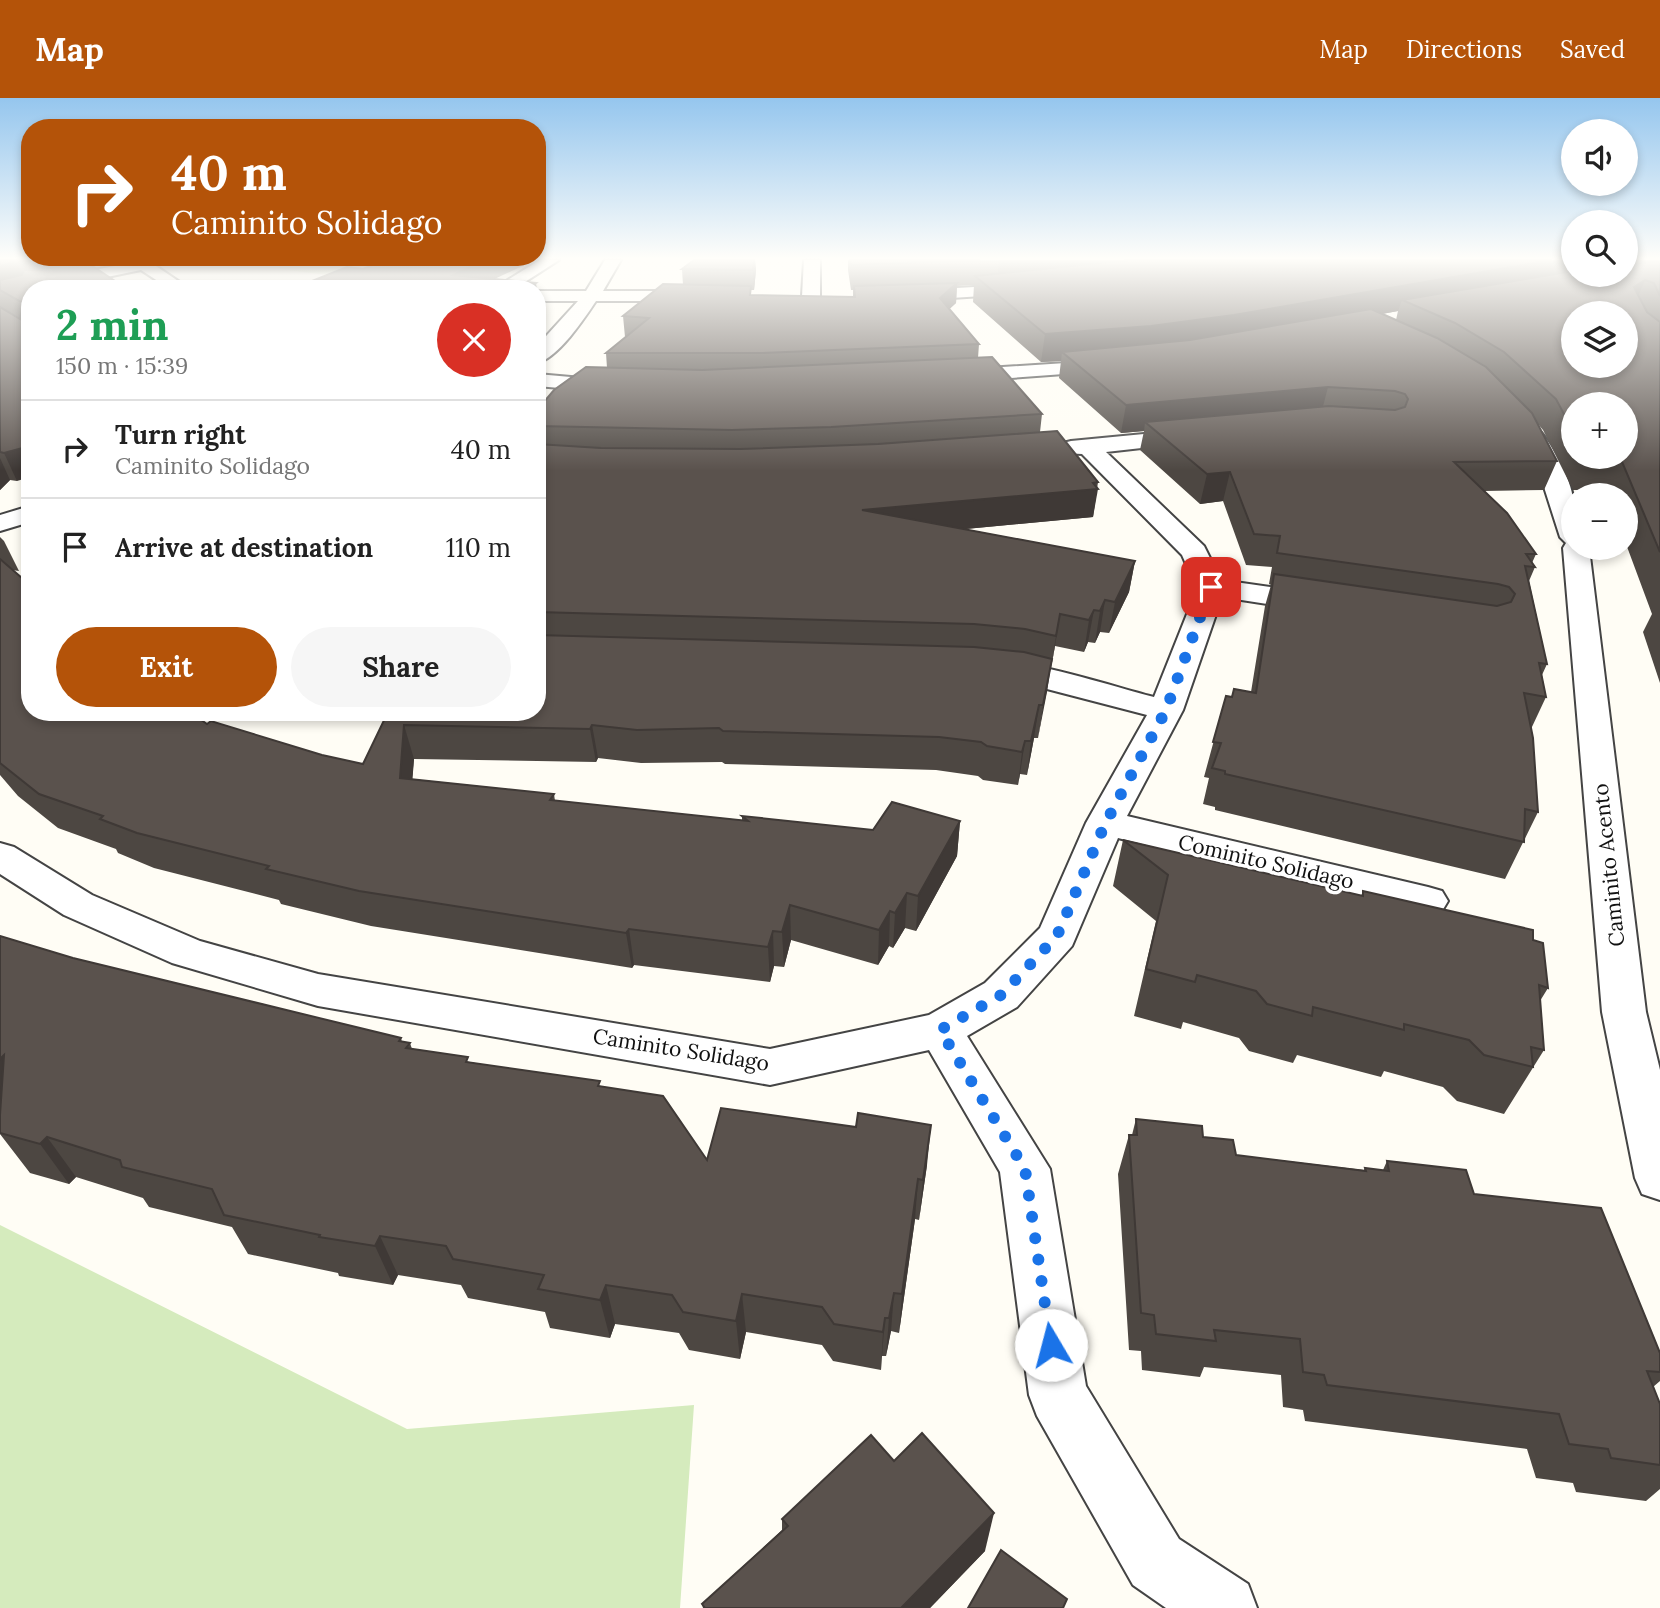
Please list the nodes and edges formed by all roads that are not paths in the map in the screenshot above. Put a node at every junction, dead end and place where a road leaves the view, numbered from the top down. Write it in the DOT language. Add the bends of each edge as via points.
graph roads {
  1 [pos="567,330"];
  2 [pos="546,349"];
  3 [pos="1128,364"];
  4 [pos="930,377"];
  5 [pos="546,381"];
  6 [pos="639,388"];
  7 [pos="1514,416"];
  8 [pos="1225,433"];
  9 [pos="1087,446"];
  10 [pos="1048,450"];
  11 [pos="1561,497"];
  12 [pos="21,517"];
  13 [pos="0,523"];
  14 [pos="1577,560"];
  15 [pos="1211,587"];
  16 [pos="1347,607"];
  17 [pos="971,667"];
  18 [pos="1166,710"];
  19 [pos="1105,824"];
  20 [pos="0,856"];
  21 [pos="1428,901"];
  22 [pos="940,1030"];
  23 [pos="1660,1178"];
  24 [pos="1224,1608"];
  1 -- 2 [label="street"];
  3 -- 4 [label="street"];
  5 -- 6 [label="street"];
  7 -- 11 [label="street" via="1533,436"];
  8 -- 9 [label="street"];
  9 -- 10 [label="street"];
  9 -- 15 [label="street" via="1194,552"];
  12 -- 13 [label="street"];
  14 -- 23 [label="street, Caminito Acento" via="1623,1012"];
  15 -- 16 [label="street"];
  15 -- 18 [label="street, Caminito Solidago"];
  17 -- 18 [label="street" via="1021,673"];
  18 -- 19 [label="street, Caminito Solidago"];
  19 -- 21 [label="street, Cominito Solidago"];
  19 -- 22 [label="street, Caminito Solidago" via="1057,936 1001,995"];
  20 -- 22 [label="street, Caminito Solidago" via="78,905 175,947 318,990 770,1067"];
  22 -- 24 [label="street" via="1025,1169 1058,1395 1157,1562"];
}
